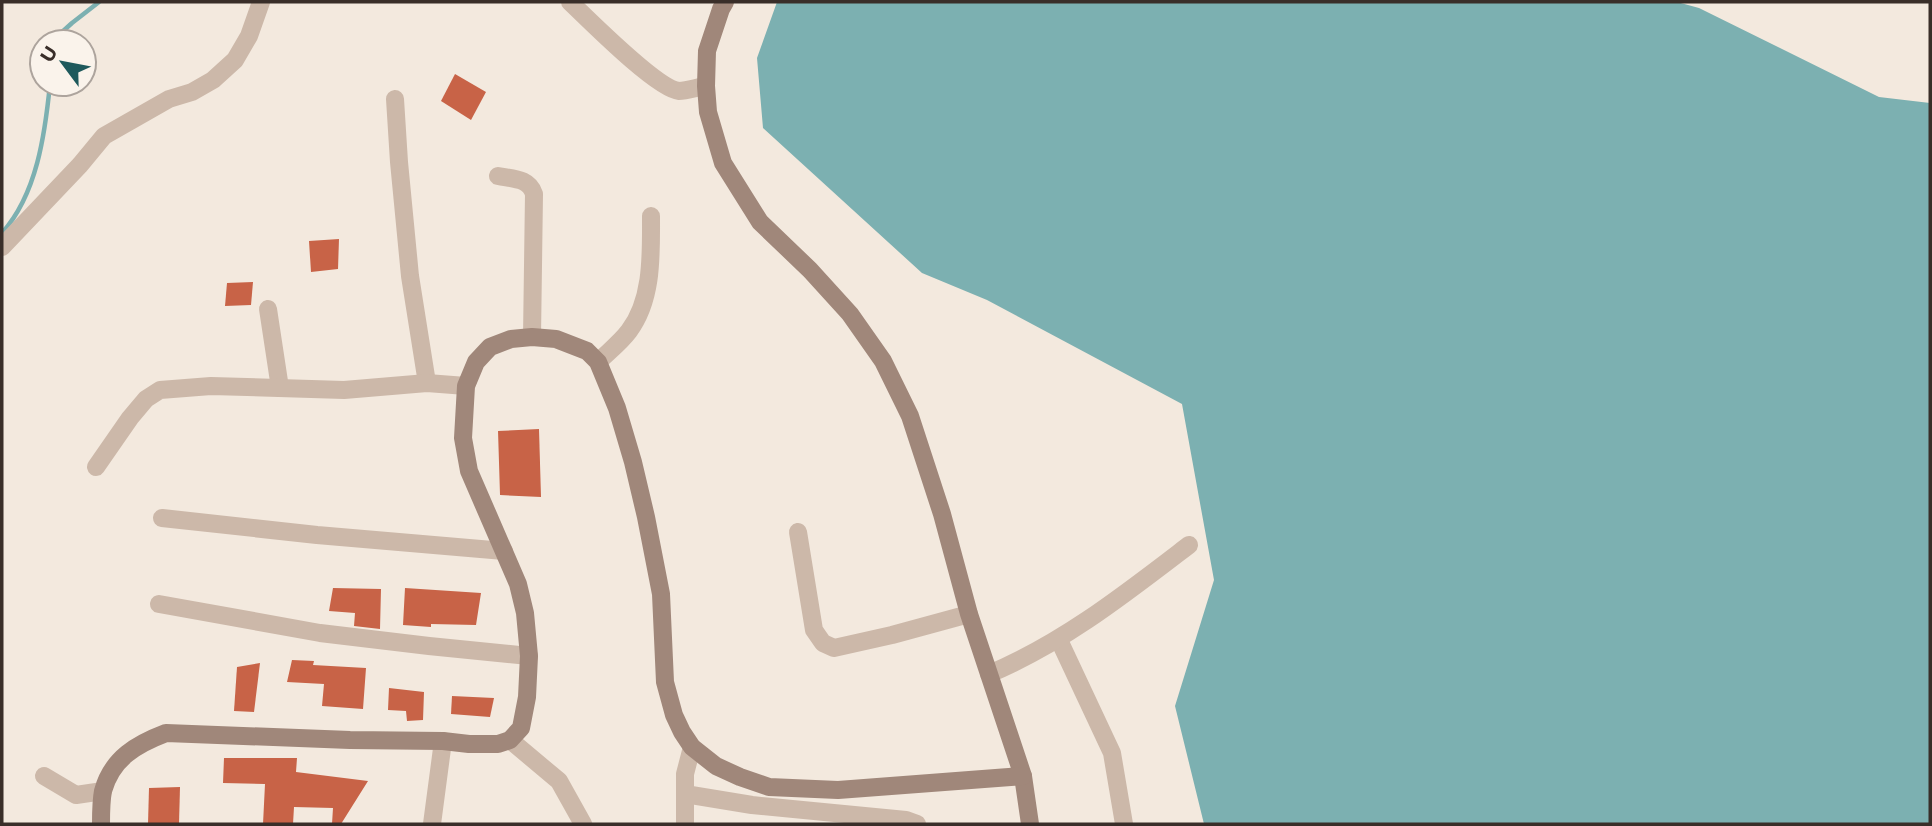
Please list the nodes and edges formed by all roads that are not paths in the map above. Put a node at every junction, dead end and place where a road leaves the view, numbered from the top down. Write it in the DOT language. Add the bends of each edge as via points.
graph roads {
  1 [pos="261,2"];
  2 [pos="569,2"];
  3 [pos="725,2"];
  4 [pos="706,86"];
  5 [pos="395,99"];
  6 [pos="498,176"];
  7 [pos="651,216"];
  8 [pos="2,247"];
  9 [pos="268,309"];
  10 [pos="531,337"];
  11 [pos="598,362"];
  12 [pos="427,383"];
  13 [pos="466,386"];
  14 [pos="280,388"];
  15 [pos="96,467"];
  16 [pos="162,518"];
  17 [pos="798,532"];
  18 [pos="1189,545"];
  19 [pos="504,551"];
  20 [pos="159,604"];
  21 [pos="969,614"];
  22 [pos="1059,640"];
  23 [pos="529,656"];
  24 [pos="989,674"];
  25 [pos="510,740"];
  26 [pos="443,741"];
  27 [pos="692,747"];
  28 [pos="44,776"];
  29 [pos="1023,776"];
  30 [pos="103,791"];
  31 [pos="685,794"];
  32 [pos="101,824"];
  33 [pos="432,824"];
  34 [pos="583,824"];
  35 [pos="685,824"];
  36 [pos="917,824"];
  37 [pos="1030,824"];
  38 [pos="1124,824"];
  1 -- 8 [label="street" via="235,60 214,80 104,136"];
  2 -- 4 [label="street" via="665,86 679,91"];
  3 -- 4 [label="street" via="707,51"];
  4 -- 21 [label="street" via="708,112 723,163 760,222 850,314 883,360 910,416"];
  5 -- 12 [label="street" via="410,276"];
  6 -- 10 [label="street" via="526,181 534,194"];
  7 -- 11 [label="street" via="652,262 641,309 630,330"];
  9 -- 14 [label="street"];
  10 -- 11 [label="street" via="556,339 587,351"];
  10 -- 13 [label="street" via="490,347 476,362"];
  11 -- 27 [label="street" via="617,408 646,517 661,594 665,682 674,715"];
  12 -- 13 [label="street"];
  12 -- 14 [label="street" via="344,390"];
  13 -- 19 [label="street" via="463,438 469,471"];
  14 -- 15 [label="street" via="160,390 130,418"];
  16 -- 19 [label="street"];
  17 -- 21 [label="street" via="814,630 823,643 834,648"];
  18 -- 22 [label="street"];
  19 -- 23 [label="street" via="525,613"];
  20 -- 23 [label="street" via="320,633"];
  21 -- 24 [label="street"];
  22 -- 24 [label="street"];
  22 -- 38 [label="street" via="1112,753"];
  23 -- 25 [label="street" via="521,728"];
  24 -- 29 [label="street"];
  25 -- 26 [label="street" via="498,744"];
  25 -- 34 [label="street" via="559,781"];
  26 -- 30 [label="street" via="166,733 143,742 117,761"];
  26 -- 33 [label="street"];
  27 -- 29 [label="street" via="716,765 769,787 838,790"];
  27 -- 31 [label="street"];
  28 -- 30 [label="street" via="76,795"];
  29 -- 37 [label="street"];
  30 -- 32 [label="street"];
  31 -- 35 [label="street"];
  31 -- 36 [label="street"];
}
